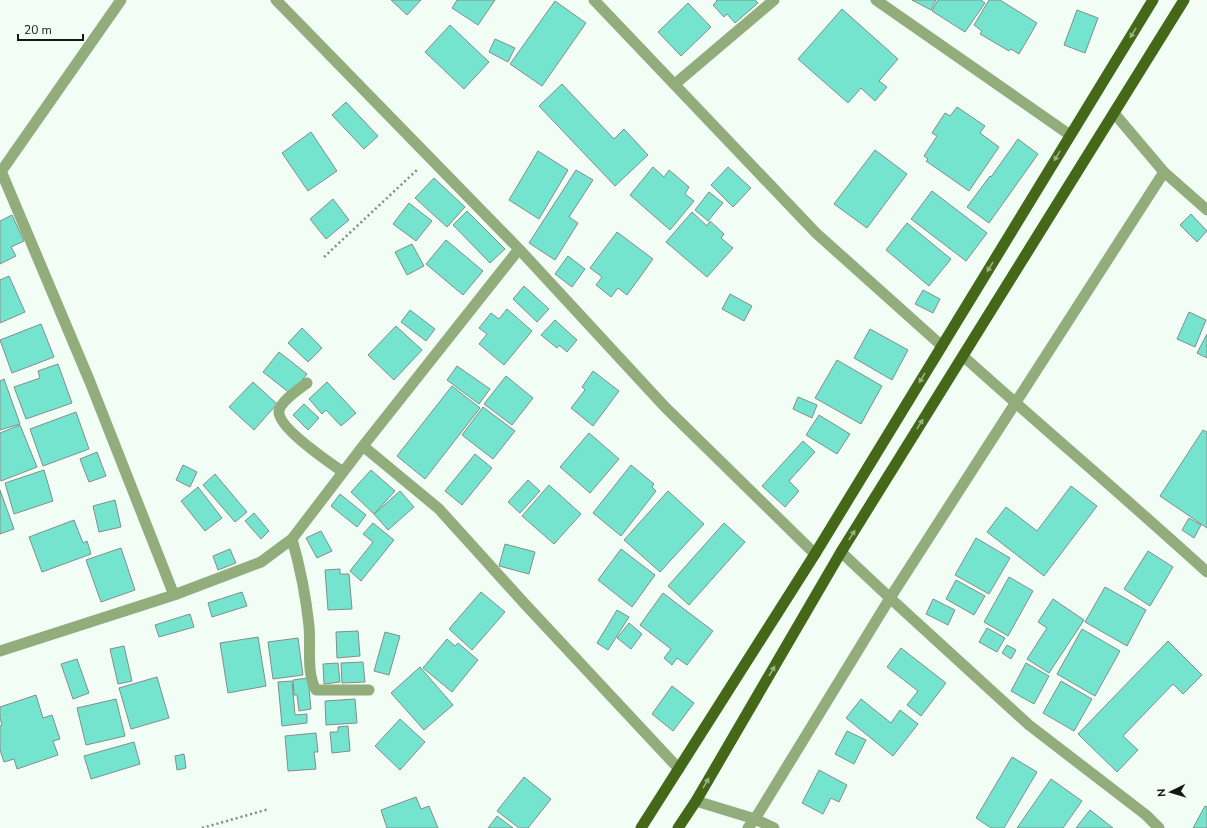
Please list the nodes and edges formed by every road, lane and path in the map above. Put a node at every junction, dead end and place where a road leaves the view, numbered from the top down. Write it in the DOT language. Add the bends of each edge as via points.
graph roads {
  1 [pos="121,0"];
  2 [pos="276,0"];
  3 [pos="594,0"];
  4 [pos="774,0"];
  5 [pos="876,0"];
  6 [pos="1153,0"];
  7 [pos="1184,0"];
  8 [pos="675,84"];
  9 [pos="1114,113"];
  10 [pos="1070,135"];
  11 [pos="430,158"];
  12 [pos="1,172"];
  13 [pos="1164,172"];
  14 [pos="1207,210"];
  15 [pos="519,249"];
  16 [pos="324,257"];
  17 [pos="942,346"];
  18 [pos="963,356"];
  19 [pos="307,383"];
  20 [pos="1016,404"];
  21 [pos="363,446"];
  22 [pos="343,472"];
  23 [pos="292,539"];
  24 [pos="841,552"];
  25 [pos="815,554"];
  26 [pos="1207,572"];
  27 [pos="174,595"];
  28 [pos="890,598"];
  29 [pos="0,651"];
  30 [pos="369,690"];
  31 [pos="679,769"];
  32 [pos="696,801"];
  33 [pos="270,809"];
  34 [pos="751,824"];
  35 [pos="202,828"];
  36 [pos="641,828"];
  37 [pos="678,828"];
  38 [pos="774,828"];
  39 [pos="1159,828"];
  1 -- 12 [label="street"];
  2 -- 11 [label="street"];
  3 -- 8 [label="street"];
  4 -- 8 [label="street"];
  5 -- 10 [label="street"];
  6 -- 10 [label="main road, one-way"];
  7 -- 9 [label="main road"];
  8 -- 17 [label="street" via="816,233"];
  9 -- 13 [label="street"];
  9 -- 18 [label="main road"];
  10 -- 17 [label="main road, one-way"];
  11 -- 15 [label="street"];
  11 -- 16 [label="path"];
  12 -- 27 [label="street" via="90,382"];
  13 -- 14 [label="street"];
  13 -- 20 [label="street"];
  15 -- 21 [label="street"];
  15 -- 25 [label="street" via="666,407"];
  17 -- 25 [label="main road, one-way"];
  18 -- 20 [label="street"];
  24 -- 18 [label="main road, one-way"];
  19 -- 22 [label="street" via="282,404 279,417 294,435"];
  20 -- 26 [label="street"];
  20 -- 28 [label="street"];
  21 -- 22 [label="street"];
  21 -- 31 [label="street" via="439,509"];
  22 -- 23 [label="street"];
  23 -- 27 [label="street" via="261,562"];
  23 -- 30 [label="street" via="308,619 313,683 316,690"];
  24 -- 28 [label="street"];
  32 -- 24 [label="main road, one-way"];
  25 -- 31 [label="main road"];
  27 -- 29 [label="street"];
  28 -- 34 [label="street"];
  28 -- 39 [label="street" via="1029,725 1146,815"];
  31 -- 36 [label="main road"];
  32 -- 34 [label="street"];
  32 -- 37 [label="main road"];
  33 -- 35 [label="path"];
  34 -- 38 [label="street"];
}
